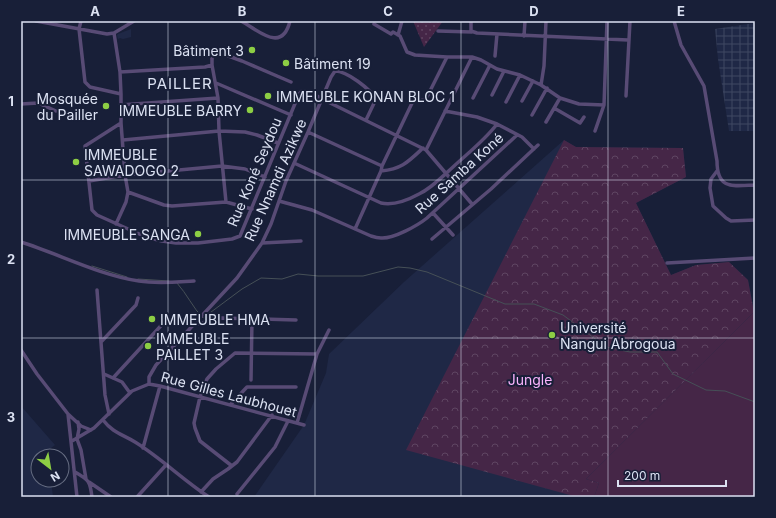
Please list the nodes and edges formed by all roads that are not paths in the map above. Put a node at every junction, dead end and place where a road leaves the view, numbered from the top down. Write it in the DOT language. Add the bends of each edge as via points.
graph roads {
  1 [pos="36,21"];
  2 [pos="81,21"];
  3 [pos="134,21"];
  4 [pos="241,21"];
  5 [pos="290,21"];
  6 [pos="402,21"];
  7 [pos="471,21"];
  8 [pos="524,21"];
  9 [pos="546,21"];
  10 [pos="607,21"];
  11 [pos="630,21"];
  12 [pos="674,21"];
  13 [pos="374,24"];
  14 [pos="80,29"];
  15 [pos="438,31"];
  16 [pos="472,32"];
  17 [pos="114,33"];
  18 [pos="497,34"];
  19 [pos="398,35"];
  20 [pos="524,36"];
  21 [pos="546,37"];
  22 [pos="607,40"];
  23 [pos="628,40"];
  24 [pos="495,56"];
  25 [pos="447,57"];
  26 [pos="472,57"];
  27 [pos="212,65"];
  28 [pos="490,65"];
  29 [pos="504,71"];
  30 [pos="120,72"];
  31 [pos="520,75"];
  32 [pos="533,81"];
  33 [pos="291,82"];
  34 [pos="216,83"];
  35 [pos="541,85"];
  36 [pos="546,88"];
  37 [pos="121,94"];
  38 [pos="492,95"];
  39 [pos="626,96"];
  40 [pos="218,98"];
  41 [pos="473,98"];
  42 [pos="560,98"];
  43 [pos="322,99"];
  44 [pos="522,101"];
  45 [pos="506,102"];
  46 [pos="21,104"];
  47 [pos="120,105"];
  48 [pos="604,106"];
  49 [pos="554,108"];
  50 [pos="56,111"];
  51 [pos="444,111"];
  52 [pos="291,115"];
  53 [pos="532,115"];
  54 [pos="584,117"];
  55 [pos="366,120"];
  56 [pos="546,122"];
  57 [pos="121,123"];
  58 [pos="497,124"];
  59 [pos="218,131"];
  60 [pos="595,131"];
  61 [pos="308,132"];
  62 [pos="397,135"];
  63 [pos="518,135"];
  64 [pos="123,140"];
  65 [pos="278,143"];
  66 [pos="538,145"];
  67 [pos="424,149"];
  68 [pos="534,149"];
  69 [pos="294,163"];
  70 [pos="222,166"];
  71 [pos="382,166"];
  72 [pos="382,171"];
  73 [pos="717,172"];
  74 [pos="446,173"];
  75 [pos="125,175"];
  76 [pos="265,177"];
  77 [pos="89,181"];
  78 [pos="755,185"];
  79 [pos="460,189"];
  80 [pos="128,192"];
  81 [pos="370,197"];
  82 [pos="279,200"];
  83 [pos="226,202"];
  84 [pos="472,204"];
  85 [pos="252,209"];
  86 [pos="433,213"];
  87 [pos="755,220"];
  88 [pos="116,224"];
  89 [pos="445,226"];
  90 [pos="355,229"];
  91 [pos="453,235"];
  92 [pos="432,239"];
  93 [pos="301,240"];
  94 [pos="21,242"];
  95 [pos="262,243"];
  96 [pos="755,258"];
  97 [pos="667,263"];
  98 [pos="194,281"];
  99 [pos="97,290"];
  100 [pos="138,298"];
  101 [pos="168,318"];
  102 [pos="252,319"];
  103 [pos="296,320"];
  104 [pos="193,326"];
  105 [pos="329,330"];
  106 [pos="101,342"];
  107 [pos="21,350"];
  108 [pos="250,353"];
  109 [pos="317,354"];
  110 [pos="104,374"];
  111 [pos="113,378"];
  112 [pos="251,380"];
  113 [pos="149,384"];
  114 [pos="160,386"];
  115 [pos="296,387"];
  116 [pos="130,392"];
  117 [pos="200,397"];
  118 [pos="231,404"];
  119 [pos="68,414"];
  120 [pos="109,414"];
  121 [pos="272,415"];
  122 [pos="103,420"];
  123 [pos="288,421"];
  124 [pos="78,422"];
  125 [pos="297,423"];
  126 [pos="304,425"];
  127 [pos="91,430"];
  128 [pos="77,439"];
  129 [pos="72,441"];
  130 [pos="143,448"];
  131 [pos="166,465"];
  132 [pos="232,466"];
  133 [pos="75,472"];
  134 [pos="87,480"];
  135 [pos="201,492"];
  136 [pos="237,494"];
  137 [pos="77,497"];
  138 [pos="92,497"];
  139 [pos="111,497"];
  140 [pos="137,497"];
  141 [pos="209,497"];
  1 -- 14 [label="street"];
  2 -- 14 [label="street"];
  3 -- 17 [label="street"];
  4 -- 5 [label="street" via="272,38 283,35"];
  6 -- 19 [label="street"];
  7 -- 16 [label="street"];
  8 -- 20 [label="street"];
  9 -- 21 [label="street"];
  10 -- 22 [label="street"];
  11 -- 23 [label="street"];
  12 -- 73 [label="street" via="681,45 704,86"];
  13 -- 19 [label="street" via="391,34 393,32"];
  14 -- 17 [label="street" via="101,34"];
  14 -- 37 [label="street" via="87,85 90,88"];
  15 -- 16 [label="street"];
  16 -- 18 [label="street"];
  17 -- 30 [label="street"];
  18 -- 20 [label="street"];
  18 -- 24 [label="street"];
  19 -- 25 [label="street" via="407,52"];
  20 -- 21 [label="street"];
  21 -- 22 [label="street"];
  21 -- 35 [label="street"];
  22 -- 23 [label="street"];
  22 -- 48 [label="street"];
  23 -- 39 [label="street"];
  25 -- 26 [label="street"];
  25 -- 62 [label="street" via="427,97 424,100 413,101"];
  26 -- 28 [label="street"];
  26 -- 51 [label="street"];
  27 -- 30 [label="street"];
  27 -- 33 [label="street" via="211,54 214,51"];
  27 -- 34 [label="street"];
  28 -- 29 [label="street"];
  28 -- 41 [label="street"];
  29 -- 31 [label="street"];
  29 -- 38 [label="street"];
  30 -- 37 [label="street"];
  31 -- 32 [label="street"];
  31 -- 45 [label="street"];
  32 -- 35 [label="street"];
  32 -- 44 [label="street"];
  34 -- 40 [label="street"];
  34 -- 52 [label="street"];
  35 -- 36 [label="street"];
  36 -- 42 [label="street"];
  36 -- 53 [label="street"];
  37 -- 47 [label="street"];
  40 -- 47 [label="street"];
  40 -- 59 [label="street"];
  42 -- 48 [label="street" via="579,104"];
  42 -- 49 [label="street"];
  43 -- 52 [label="street, Rue Koné Seydou" via="308,91 302,91"];
  43 -- 55 [label="street, Rue Koné Seydou"];
  43 -- 55 [label="street, Rue Nnamdi Azikwe" via="333,74 336,71 343,72 376,99"];
  43 -- 61 [label="street, Rue Nnamdi Azikwe"];
  46 -- 50 [label="street" via="38,103"];
  47 -- 57 [label="street"];
  48 -- 60 [label="street"];
  49 -- 54 [label="street" via="580,123"];
  49 -- 56 [label="street"];
  51 -- 58 [label="street" via="477,117"];
  51 -- 67 [label="street"];
  52 -- 65 [label="street, Rue Koné Seydou"];
  55 -- 62 [label="street, Rue Koné Seydou"];
  57 -- 64 [label="street"];
  57 -- 77 [label="street, Rue Koné Seydou" via="86,146"];
  58 -- 63 [label="street"];
  58 -- 74 [label="street"];
  59 -- 64 [label="street"];
  59 -- 65 [label="street" via="245,132"];
  59 -- 70 [label="street"];
  61 -- 69 [label="street, Rue Nnamdi Azikwe"];
  61 -- 71 [label="street"];
  62 -- 67 [label="street, Rue Koné Seydou"];
  62 -- 71 [label="street"];
  63 -- 68 [label="street"];
  63 -- 79 [label="street, Rue Samba Koné"];
  64 -- 75 [label="street"];
  65 -- 76 [label="street, Rue Koné Seydou"];
  66 -- 68 [label="street"];
  67 -- 72 [label="street" via="397,169"];
  67 -- 74 [label="street, Rue Koné Seydou"];
  68 -- 84 [label="street"];
  69 -- 81 [label="street"];
  69 -- 82 [label="street, Rue Nnamdi Azikwe"];
  70 -- 75 [label="street"];
  70 -- 76 [label="street" via="246,169"];
  70 -- 83 [label="street"];
  71 -- 72 [label="street"];
  72 -- 81 [label="street"];
  73 -- 78 [label="street" via="725,184 730,186"];
  73 -- 87 [label="street" via="711,179 713,206 731,221"];
  74 -- 79 [label="street, Rue Koné Seydou"];
  74 -- 81 [label="street" via="420,194 400,202 389,205"];
  75 -- 77 [label="street"];
  75 -- 80 [label="street"];
  76 -- 85 [label="street, Rue Koné Seydou"];
  77 -- 88 [label="street, Rue Koné Seydou" via="93,212"];
  79 -- 84 [label="street, Rue Koné Seydou"];
  79 -- 86 [label="street, Rue Samba Koné"];
  80 -- 83 [label="street" via="172,206"];
  80 -- 88 [label="street"];
  81 -- 90 [label="street"];
  82 -- 90 [label="street, Rue Samba Koné" via="312,210"];
  82 -- 95 [label="street, Rue Nnamdi Azikwe"];
  83 -- 85 [label="street"];
  84 -- 89 [label="street"];
  85 -- 88 [label="street, Rue Koné Seydou" via="241,234 236,238 198,243 162,241"];
  86 -- 89 [label="street"];
  86 -- 90 [label="street, Rue Samba Koné" via="418,225 389,237 371,236"];
  89 -- 91 [label="street"];
  89 -- 92 [label="street"];
  93 -- 95 [label="street"];
  94 -- 98 [label="street" via="131,280 151,283"];
  95 -- 104 [label="street, Rue Nnamdi Azikwe" via="237,278"];
  96 -- 97 [label="street"];
  99 -- 106 [label="street"];
  100 -- 106 [label="street" via="136,305"];
  101 -- 111 [label="street"];
  102 -- 103 [label="street"];
  102 -- 104 [label="street" via="222,318"];
  102 -- 108 [label="street"];
  104 -- 113 [label="street, Rue Nnamdi Azikwe" via="156,365 149,376"];
  105 -- 109 [label="street"];
  106 -- 110 [label="street"];
  107 -- 119 [label="street"];
  108 -- 109 [label="street"];
  108 -- 112 [label="street"];
  108 -- 117 [label="street" via="235,353 216,369 207,379"];
  109 -- 125 [label="street"];
  110 -- 111 [label="street"];
  110 -- 120 [label="street"];
  111 -- 116 [label="street" via="122,382"];
  113 -- 114 [label="street, Rue Gilles Laubhouet"];
  113 -- 116 [label="street, Rue Gilles Laubhouet"];
  114 -- 117 [label="street, Rue Gilles Laubhouet"];
  114 -- 130 [label="street"];
  115 -- 118 [label="street" via="247,387"];
  116 -- 120 [label="street, Rue Gilles Laubhouet"];
  117 -- 118 [label="street, Rue Gilles Laubhouet"];
  117 -- 132 [label="street" via="194,423 200,441"];
  118 -- 121 [label="street, Rue Gilles Laubhouet"];
  119 -- 124 [label="street"];
  119 -- 129 [label="street"];
  120 -- 122 [label="street, Rue Gilles Laubhouet"];
  121 -- 123 [label="street, Rue Gilles Laubhouet"];
  121 -- 132 [label="street"];
  122 -- 127 [label="street, Rue Gilles Laubhouet"];
  122 -- 130 [label="street" via="109,428"];
  123 -- 125 [label="street, Rue Gilles Laubhouet"];
  123 -- 136 [label="street" via="275,447"];
  124 -- 127 [label="street"];
  124 -- 128 [label="street"];
  125 -- 126 [label="street, Rue Gilles Laubhouet"];
  127 -- 128 [label="street, Rue Gilles Laubhouet"];
  128 -- 129 [label="street, Rue Gilles Laubhouet"];
  128 -- 134 [label="street"];
  129 -- 133 [label="street"];
  130 -- 131 [label="street"];
  131 -- 135 [label="street"];
  131 -- 140 [label="street"];
  132 -- 135 [label="street" via="213,478"];
  133 -- 134 [label="street"];
  133 -- 137 [label="street"];
  134 -- 138 [label="street"];
  134 -- 139 [label="street"];
  135 -- 141 [label="street"];
}
